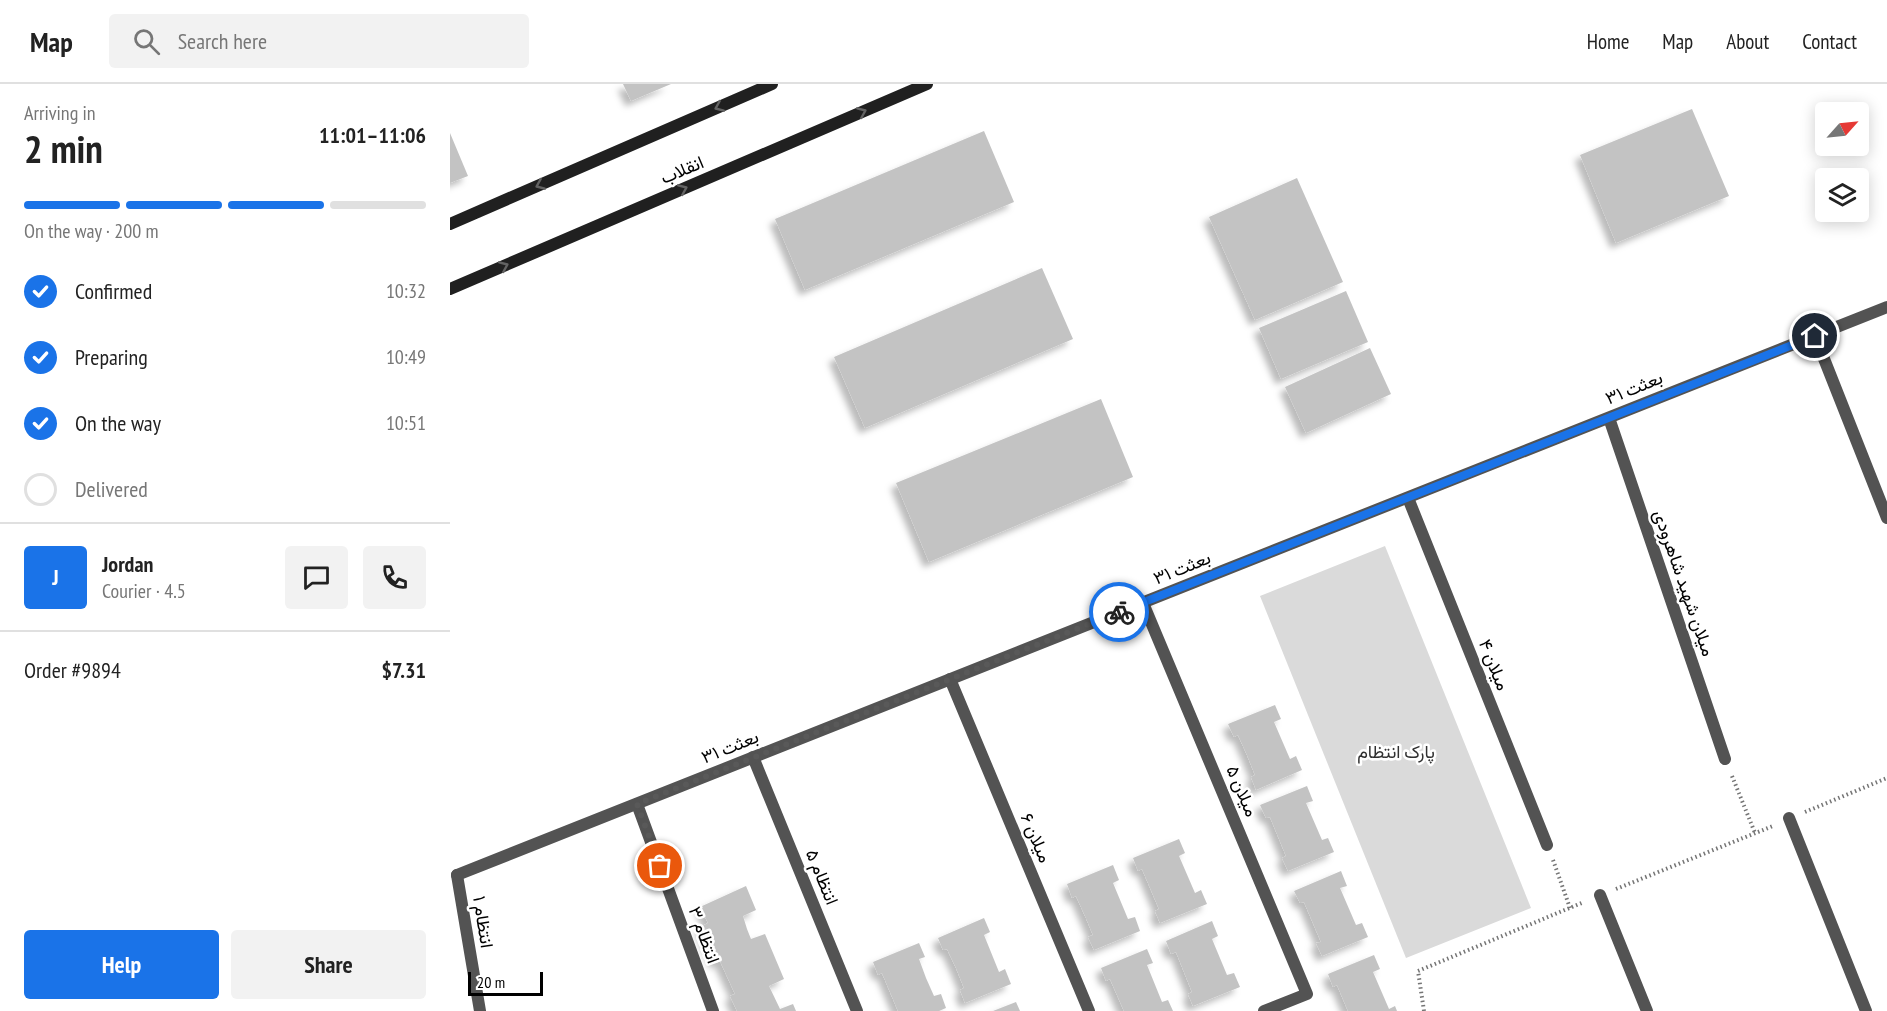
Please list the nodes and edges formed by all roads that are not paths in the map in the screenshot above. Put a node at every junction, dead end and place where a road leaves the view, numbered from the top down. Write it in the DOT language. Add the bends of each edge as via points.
graph roads {
  1 [pos="772,84"];
  2 [pos="927,84"];
  3 [pos="450,224"];
  4 [pos="450,289"];
  5 [pos="1887,307"];
  6 [pos="1815,336"];
  7 [pos="1609,417"];
  8 [pos="1408,498"];
  9 [pos="1887,518"];
  10 [pos="1143,603"];
  11 [pos="950,679"];
  12 [pos="753,757"];
  13 [pos="1725,759"];
  14 [pos="637,804"];
  15 [pos="1789,818"];
  16 [pos="1547,845"];
  17 [pos="457,875"];
  18 [pos="1600,895"];
  19 [pos="480,1011"];
  20 [pos="713,1011"];
  21 [pos="857,1011"];
  22 [pos="1089,1011"];
  23 [pos="1264,1011"];
  24 [pos="1647,1011"];
  25 [pos="1866,1011"];
  1 -- 3 [label="main road, one-way"];
  4 -- 2 [label="main road, انقلاب, one-way"];
  5 -- 6 [label="street, بعثت ۳۱"];
  6 -- 7 [label="street, بعثت ۳۱"];
  6 -- 9 [label="street"];
  7 -- 8 [label="street, بعثت ۳۱"];
  7 -- 13 [label="street, میلان شهید شاهرودی"];
  8 -- 10 [label="street, بعثت ۳۱"];
  8 -- 16 [label="street, میلان ۴"];
  10 -- 11 [label="street, بعثت ۳۱"];
  10 -- 23 [label="street, میلان ۵" via="1307,994"];
  11 -- 12 [label="street, بعثت ۳۱"];
  11 -- 22 [label="street, میلان ۶"];
  12 -- 14 [label="street, بعثت ۳۱"];
  12 -- 21 [label="street, انتظام ۵"];
  14 -- 17 [label="street, بعثت ۳۱"];
  14 -- 20 [label="street, انتظام ۳"];
  15 -- 25 [label="street"];
  17 -- 19 [label="street, انتظام ۱"];
  18 -- 24 [label="street"];
}
